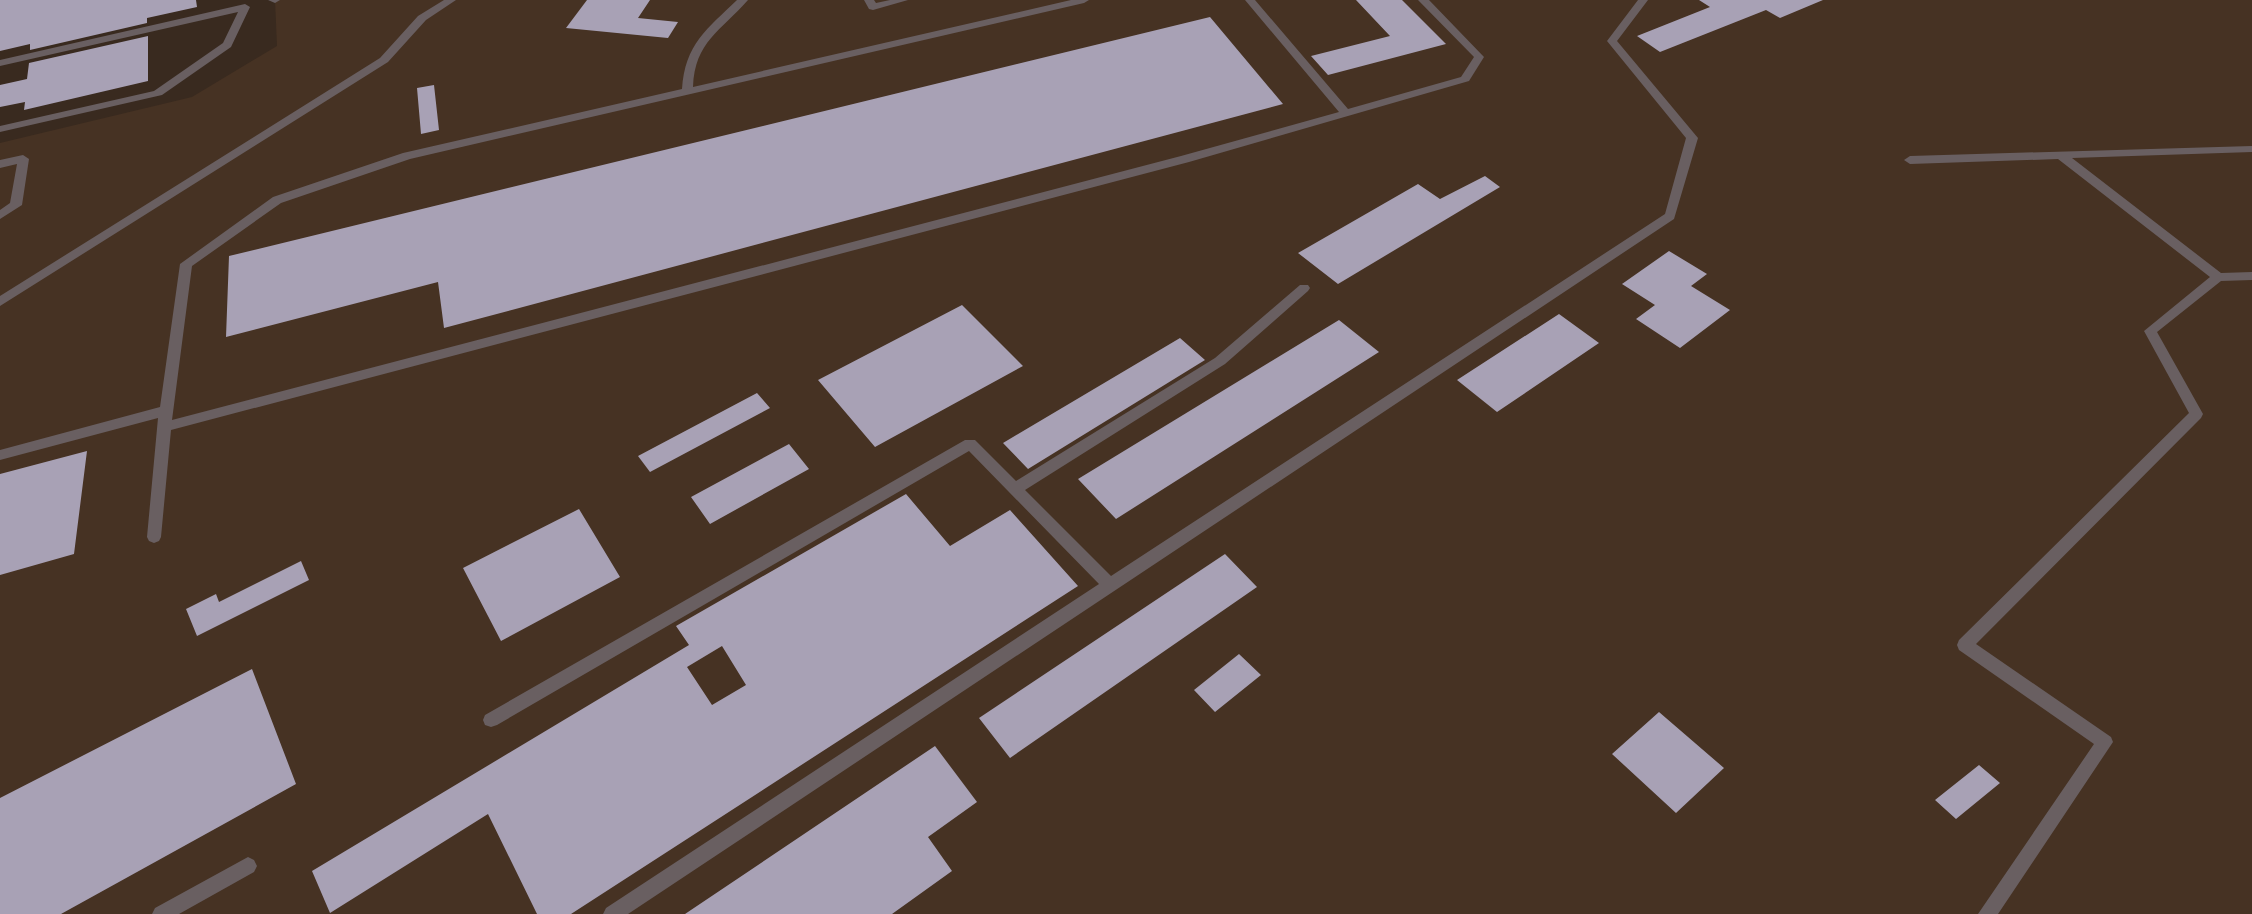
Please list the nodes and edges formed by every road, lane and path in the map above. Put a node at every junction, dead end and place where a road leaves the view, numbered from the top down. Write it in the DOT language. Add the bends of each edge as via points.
graph roads {
  1 [pos="451,0"];
  2 [pos="743,0"];
  3 [pos="869,0"];
  4 [pos="903,0"];
  5 [pos="1084,0"];
  6 [pos="1250,0"];
  7 [pos="1423,0"];
  8 [pos="1643,0"];
  9 [pos="0,63"];
  10 [pos="687,92"];
  11 [pos="1344,111"];
  12 [pos="0,129"];
  13 [pos="2252,149"];
  14 [pos="2060,155"];
  15 [pos="1910,160"];
  16 [pos="0,164"];
  17 [pos="0,215"];
  18 [pos="2252,276"];
  19 [pos="2218,277"];
  20 [pos="1304,288"];
  21 [pos="0,302"];
  22 [pos="165,419"];
  23 [pos="0,455"];
  24 [pos="1016,488"];
  25 [pos="154,537"];
  26 [pos="1109,584"];
  27 [pos="491,720"];
  28 [pos="248,866"];
  29 [pos="161,914"];
  30 [pos="612,914"];
  31 [pos="1987,914"];
  1 -- 21 [label="lane" via="422,18 384,60"];
  2 -- 10 [label="lane" via="696,43 687,67"];
  3 -- 4 [label="lane" via="873,7"];
  5 -- 10 [label="lane"];
  6 -- 11 [label="lane"];
  7 -- 11 [label="lane" via="1479,57 1465,79"];
  8 -- 26 [label="lane" via="1612,41 1692,138 1670,216"];
  9 -- 12 [label="lane" via="245,7 227,45 158,93"];
  10 -- 22 [label="lane" via="407,156 277,200 186,264"];
  11 -- 22 [label="lane" via="1170,163"];
  13 -- 14 [label="lane"];
  14 -- 15 [label="lane"];
  14 -- 19 [label="lane"];
  16 -- 17 [label="lane" via="23,159 16,205"];
  18 -- 19 [label="lane"];
  19 -- 31 [label="lane" via="2150,331 2196,414 1965,645 2105,742"];
  20 -- 24 [label="lane" via="1220,361"];
  22 -- 23 [label="lane"];
  22 -- 25 [label="lane"];
  24 -- 26 [label="lane"];
  24 -- 27 [label="lane" via="970,444"];
  26 -- 30 [label="lane"];
  28 -- 29 [label="lane"];
}
